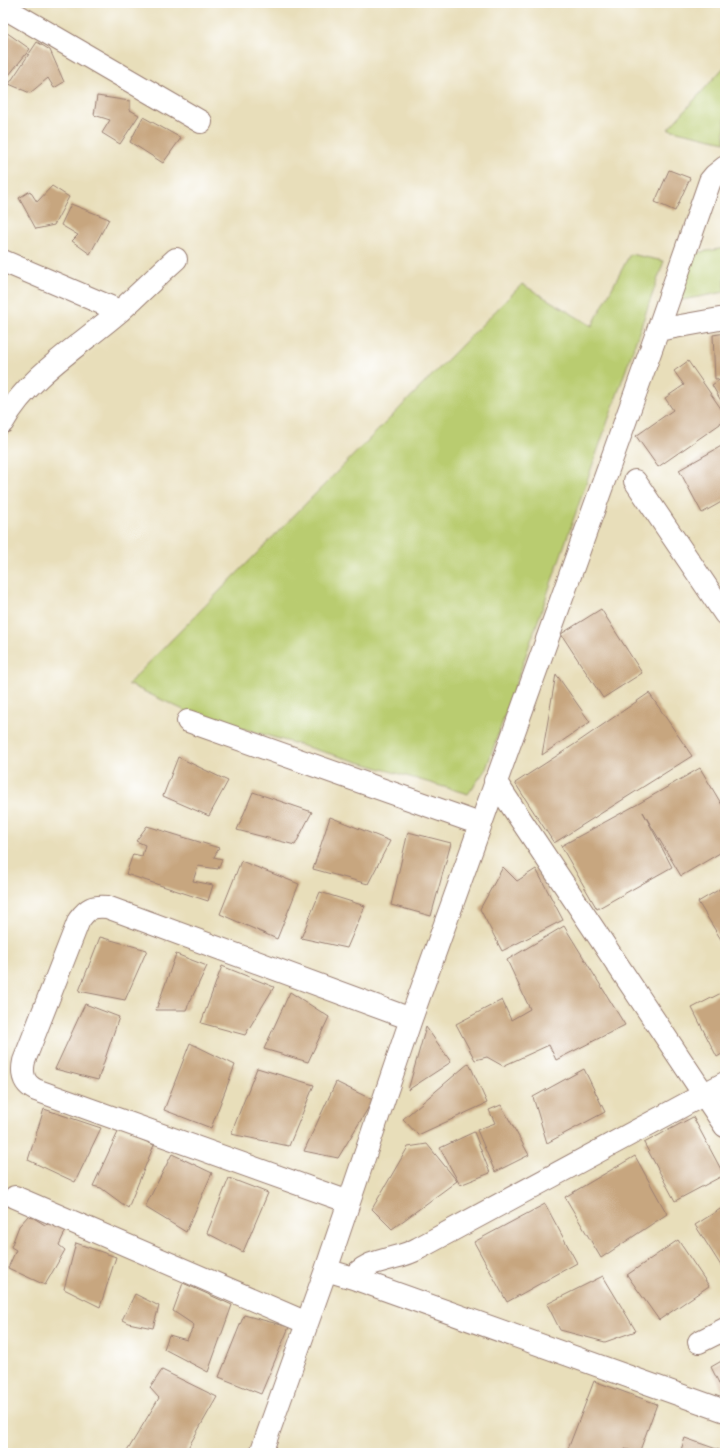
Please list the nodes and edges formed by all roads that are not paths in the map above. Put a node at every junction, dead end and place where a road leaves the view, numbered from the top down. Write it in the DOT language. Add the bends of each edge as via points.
graph roads {
  1 [pos="3,7"];
  2 [pos="201,122"];
  3 [pos="725,167"];
  4 [pos="176,259"];
  5 [pos="3,261"];
  6 [pos="120,311"];
  7 [pos="725,318"];
  8 [pos="658,330"];
  9 [pos="3,422"];
  10 [pos="635,481"];
  11 [pos="725,614"];
  12 [pos="188,721"];
  13 [pos="495,781"];
  14 [pos="480,824"];
  15 [pos="411,1019"];
  16 [pos="725,1083"];
  17 [pos="704,1095"];
  18 [pos="725,1126"];
  19 [pos="16,1197"];
  20 [pos="349,1202"];
  21 [pos="326,1270"];
  22 [pos="354,1278"];
  23 [pos="307,1323"];
  24 [pos="725,1329"];
  25 [pos="699,1342"];
  26 [pos="725,1411"];
  27 [pos="261,1453"];
  1 -- 2 [label="street"];
  3 -- 8 [label="street" via="710,181"];
  4 -- 6 [label="street"];
  5 -- 6 [label="street"];
  6 -- 9 [label="street" via="32,383 17,399"];
  7 -- 8 [label="street"];
  8 -- 13 [label="street"];
  10 -- 11 [label="street"];
  12 -- 14 [label="street"];
  13 -- 14 [label="street"];
  13 -- 17 [label="street"];
  14 -- 15 [label="street"];
  15 -- 20 [label="street"];
  15 -- 20 [label="street" via="107,907 97,906 85,912 79,920 24,1061 24,1078 28,1086 36,1090"];
  16 -- 17 [label="street"];
  17 -- 18 [label="street"];
  17 -- 22 [label="street" via="420,1248 364,1267"];
  19 -- 23 [label="street"];
  20 -- 21 [label="street"];
  21 -- 22 [label="street"];
  21 -- 23 [label="street"];
  22 -- 26 [label="street"];
  23 -- 27 [label="street"];
  24 -- 25 [label="street"];
}
